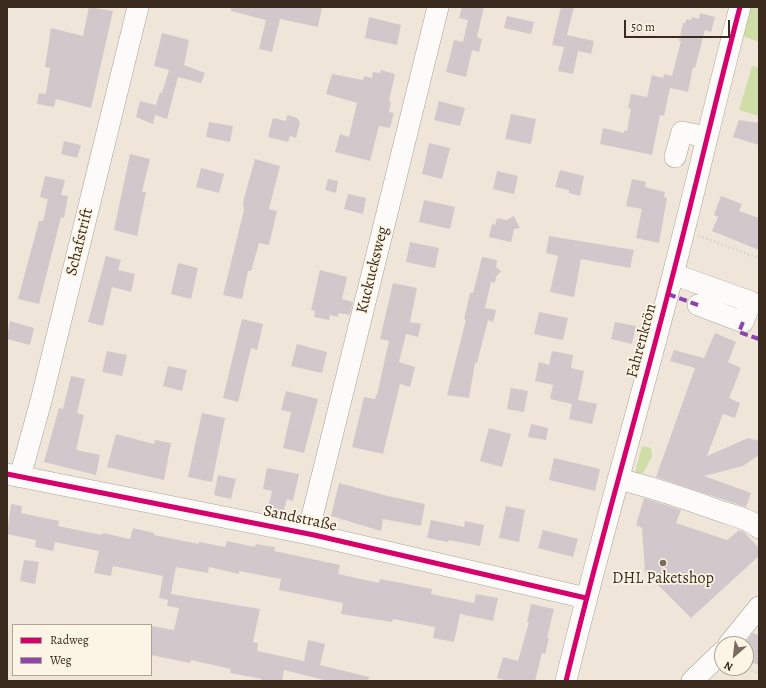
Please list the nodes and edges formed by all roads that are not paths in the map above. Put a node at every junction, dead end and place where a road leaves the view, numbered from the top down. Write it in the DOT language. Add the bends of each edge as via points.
graph roads {
  1 [pos="138,7"];
  2 [pos="438,7"];
  3 [pos="740,7"];
  4 [pos="706,137"];
  5 [pos="675,157"];
  6 [pos="673,274"];
  7 [pos="755,304"];
  8 [pos="698,305"];
  9 [pos="14,475"];
  10 [pos="618,479"];
  11 [pos="759,528"];
  12 [pos="308,533"];
  13 [pos="586,598"];
  14 [pos="759,607"];
  15 [pos="735,636"];
  16 [pos="714,660"];
  17 [pos="568,680"];
  18 [pos="692,681"];
  1 -- 9 [label="street, Schafstrift" via="44,388"];
  2 -- 12 [label="street, Kuckucksweg"];
  3 -- 4 [label="street, Fahrenkrön"];
  4 -- 5 [label="street" via="682,132"];
  4 -- 6 [label="street, Fahrenkrön"];
  6 -- 7 [label="street"];
  6 -- 10 [label="street, Fahrenkrön"];
  7 -- 8 [label="street" via="743,322"];
  9 -- 12 [label="street, Sandstraße"];
  10 -- 11 [label="street" via="652,487 727,513 754,523"];
  10 -- 13 [label="street, Fahrenkrön"];
  12 -- 13 [label="street, Sandstraße"];
  13 -- 17 [label="street, Fahrenkrön"];
  14 -- 15 [label="street"];
  16 -- 18 [label="street"];
}
